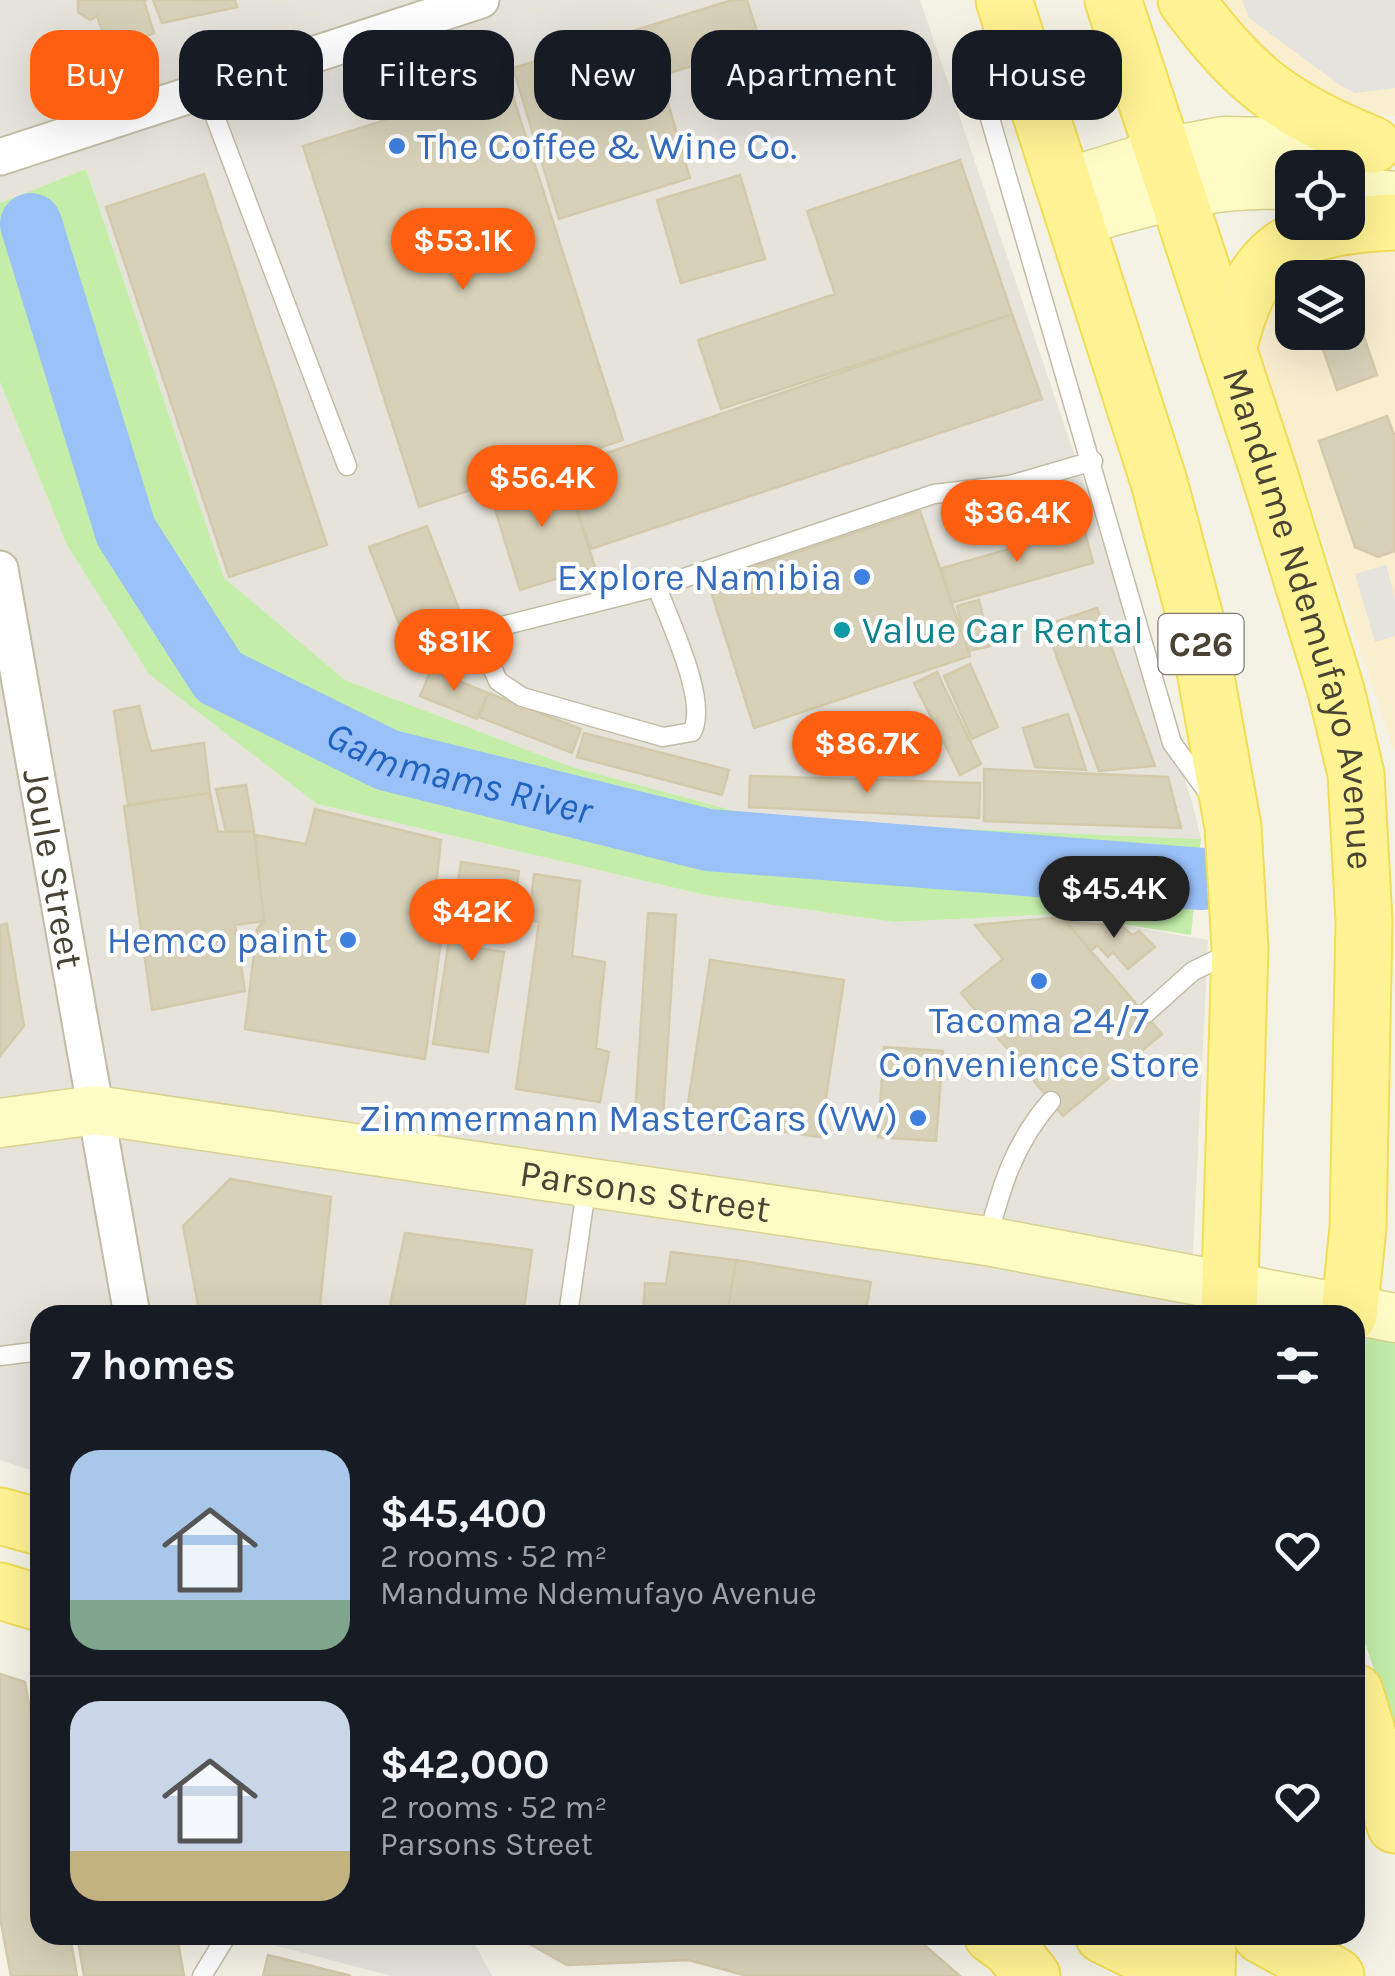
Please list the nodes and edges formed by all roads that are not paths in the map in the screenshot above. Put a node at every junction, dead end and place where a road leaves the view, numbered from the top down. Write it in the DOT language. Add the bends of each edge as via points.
graph roads {
  1 [pos="482,0"];
  2 [pos="1113,0"];
  3 [pos="1006,7"];
  4 [pos="1195,8"];
  5 [pos="323,54"];
  6 [pos="179,101"];
  7 [pos="216,120"];
  8 [pos="0,157"];
  9 [pos="1372,161"];
  10 [pos="1171,173"];
  11 [pos="1275,186"];
  12 [pos="1395,196"];
  13 [pos="1072,202"];
  14 [pos="1395,222"];
  15 [pos="1228,350"];
  16 [pos="1093,461"];
  17 [pos="346,466"];
  18 [pos="0,569"];
  19 [pos="657,587"];
  20 [pos="1232,827"];
  21 [pos="1240,948"];
  22 [pos="1145,1014"];
  23 [pos="1051,1101"];
  24 [pos="95,1110"];
  25 [pos="0,1124"];
  26 [pos="588,1183"];
  27 [pos="987,1242"];
  28 [pos="1230,1300"];
  29 [pos="130,1305"];
  30 [pos="570,1305"];
  31 [pos="1327,1305"];
  32 [pos="1365,1305"];
  33 [pos="30,1352"];
  34 [pos="0,1356"];
  35 [pos="0,1516"];
  36 [pos="30,1524"];
  37 [pos="0,1591"];
  38 [pos="30,1601"];
  39 [pos="1365,1725"];
  40 [pos="1395,1825"];
  41 [pos="221,1945"];
  42 [pos="1006,1945"];
  43 [pos="1123,1945"];
  44 [pos="1208,1945"];
  45 [pos="1282,1945"];
  46 [pos="1318,1962"];
  47 [pos="202,1976"];
  48 [pos="1032,1976"];
  49 [pos="1186,1976"];
  50 [pos="1207,1976"];
  1 -- 5 [label="street"];
  2 -- 10 [label="main road, Mandume Ndemufayo Avenue"];
  3 -- 13 [label="main road, C26"];
  3 -- 16 [label="lane" via="979,58 980,84"];
  4 -- 9 [label="main road" via="1263,88"];
  6 -- 8 [label="street"];
  7 -- 17 [label="lane"];
  9 -- 10 [label="street" via="1260,139"];
  9 -- 12 [label="street"];
  10 -- 11 [label="street"];
  10 -- 13 [label="street"];
  10 -- 15 [label="main road, Mandume Ndemufayo Avenue"];
  13 -- 20 [label="main road, C26" via="1196,621"];
  14 -- 15 [label="main road" via="1339,225 1300,236 1274,254 1237,314"];
  15 -- 32 [label="main road, Mandume Ndemufayo Avenue" via="1336,690 1356,774 1376,914"];
  16 -- 19 [label="lane" via="1010,485 934,494"];
  16 -- 20 [label="lane" via="1172,743"];
  18 -- 24 [label="street, Joule Street"];
  19 -- 19 [label="lane" via="494,628 484,637 484,649 498,681 522,697 662,737 692,732 699,720 696,698"];
  20 -- 21 [label="main road, C26"];
  21 -- 22 [label="lane" via="1193,971"];
  21 -- 28 [label="main road, C26"];
  23 -- 27 [label="lane" via="1025,1131 1003,1177"];
  24 -- 25 [label="street, Parsons Street"];
  24 -- 26 [label="street, Parsons Street"];
  24 -- 29 [label="street, Joule Street"];
  26 -- 27 [label="street, Parsons Street"];
  26 -- 30 [label="lane"];
  27 -- 28 [label="street, Parsons Street"];
  28 -- 31 [label="street, Parsons Street" via="1290,1296"];
  33 -- 34 [label="lane"];
  35 -- 36 [label="main road"];
  37 -- 38 [label="main road"];
  39 -- 40 [label="main road"];
  41 -- 47 [label="lane"];
  42 -- 48 [label="main road"];
  43 -- 49 [label="main road"];
  44 -- 50 [label="main road"];
  45 -- 46 [label="main road"];
}
